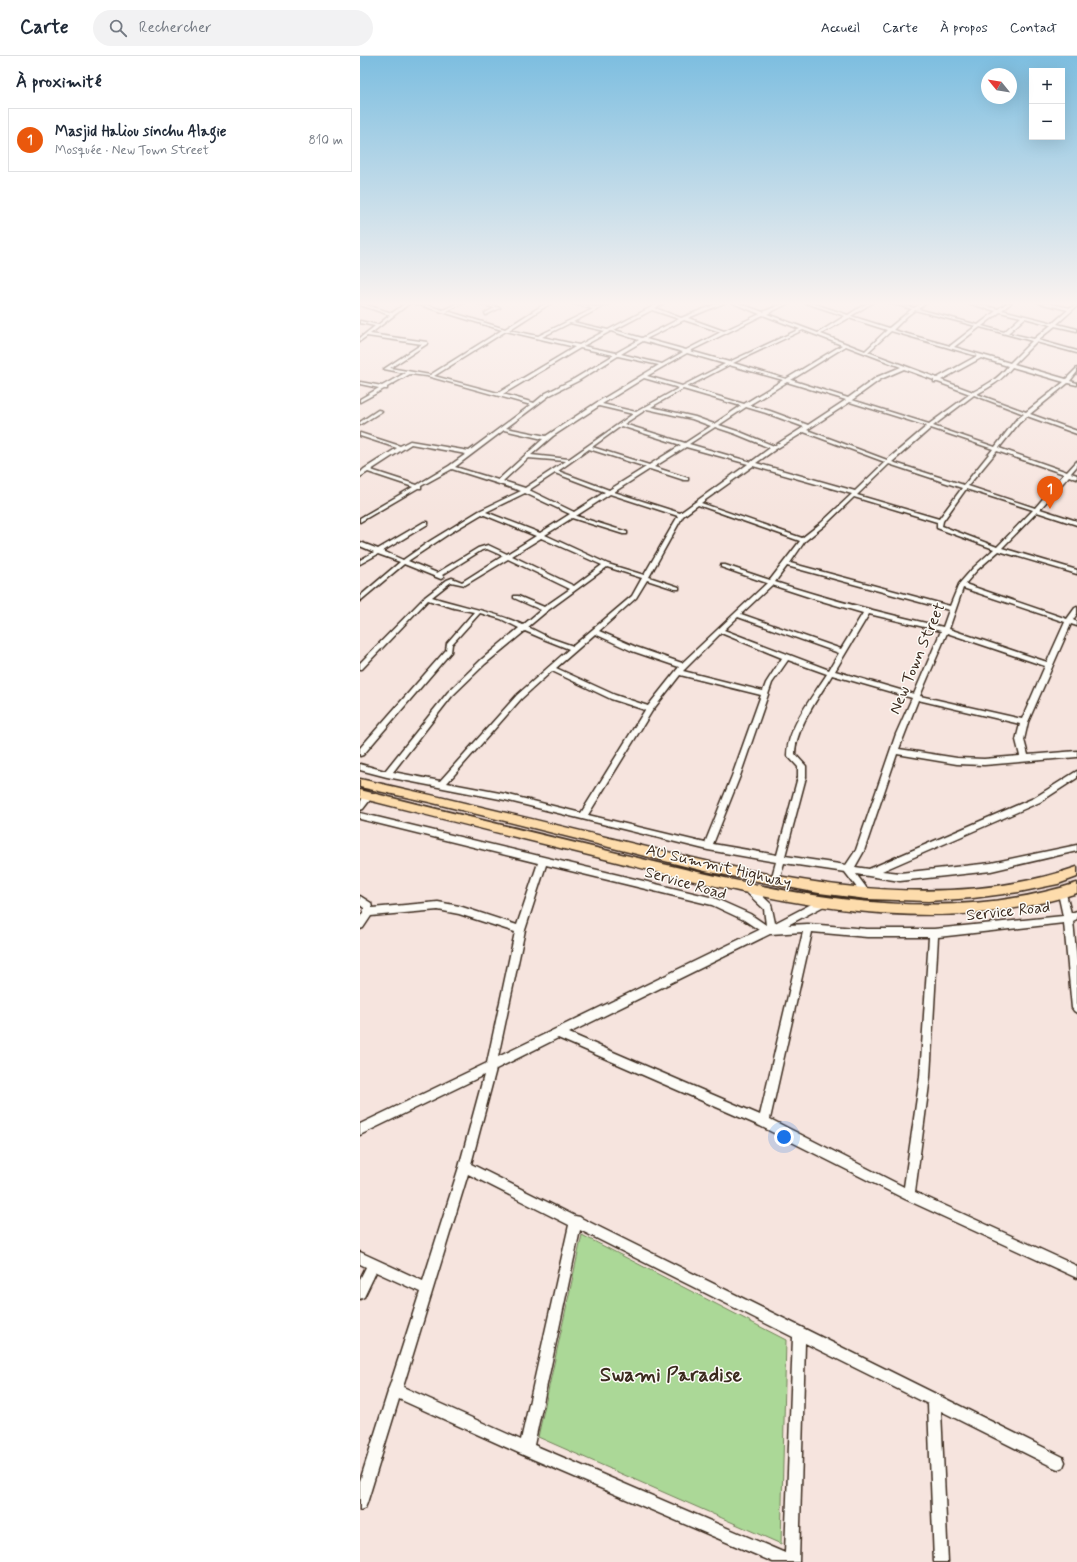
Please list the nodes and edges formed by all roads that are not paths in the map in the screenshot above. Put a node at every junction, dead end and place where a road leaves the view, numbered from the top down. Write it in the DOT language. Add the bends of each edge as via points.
graph roads {
  1 [pos="408,373"];
  2 [pos="417,373"];
  3 [pos="436,373"];
  4 [pos="533,373"];
  5 [pos="585,373"];
  6 [pos="648,373"];
  7 [pos="710,373"];
  8 [pos="764,373"];
  9 [pos="798,373"];
  10 [pos="891,373"];
  11 [pos="916,373"];
  12 [pos="950,373"];
  13 [pos="1005,373"];
  14 [pos="1040,373"];
  15 [pos="1073,373"];
  16 [pos="431,376"];
  17 [pos="643,376"];
  18 [pos="787,380"];
  19 [pos="936,381"];
  20 [pos="1067,381"];
  21 [pos="360,383"];
  22 [pos="1077,384"];
  23 [pos="385,388"];
  24 [pos="682,388"];
  25 [pos="498,394"];
  26 [pos="973,394"];
  27 [pos="850,400"];
  28 [pos="360,401"];
  29 [pos="534,404"];
  30 [pos="598,404"];
  31 [pos="744,406"];
  32 [pos="647,408"];
  33 [pos="380,411"];
  34 [pos="637,414"];
  35 [pos="1027,414"];
  36 [pos="360,424"];
  37 [pos="621,425"];
  38 [pos="716,425"];
  39 [pos="930,426"];
  40 [pos="502,428"];
  41 [pos="806,428"];
  42 [pos="1077,433"];
  43 [pos="360,434"];
  44 [pos="547,438"];
  45 [pos="685,445"];
  46 [pos="589,447"];
  47 [pos="401,448"];
  48 [pos="774,448"];
  49 [pos="995,448"];
  50 [pos="471,453"];
  51 [pos="528,456"];
  52 [pos="568,460"];
  53 [pos="888,462"];
  54 [pos="753,463"];
  55 [pos="1077,463"];
  56 [pos="360,464"];
  57 [pos="650,466"];
  58 [pos="451,467"];
  59 [pos="368,469"];
  60 [pos="554,471"];
  61 [pos="1068,474"];
  62 [pos="360,475"];
  63 [pos="1077,477"];
  64 [pos="686,479"];
  65 [pos="500,481"];
  66 [pos="419,487"];
  67 [pos="965,487"];
  68 [pos="526,490"];
  69 [pos="609,492"];
  70 [pos="854,494"];
  71 [pos="696,503"];
  72 [pos="1036,510"];
  73 [pos="481,512"];
  74 [pos="573,515"];
  75 [pos="681,515"];
  76 [pos="360,520"];
  77 [pos="940,521"];
  78 [pos="426,523"];
  79 [pos="1077,523"];
  80 [pos="625,533"];
  81 [pos="540,536"];
  82 [pos="803,540"];
  83 [pos="360,544"];
  84 [pos="998,549"];
  85 [pos="376,551"];
  86 [pos="508,556"];
  87 [pos="360,562"];
  88 [pos="403,563"];
  89 [pos="786,564"];
  90 [pos="606,565"];
  91 [pos="723,566"];
  92 [pos="1077,572"];
  93 [pos="436,576"];
  94 [pos="645,578"];
  95 [pos="449,581"];
  96 [pos="770,582"];
  97 [pos="961,585"];
  98 [pos="574,588"];
  99 [pos="677,588"];
  100 [pos="516,597"];
  101 [pos="427,598"];
  102 [pos="360,599"];
  103 [pos="953,608"];
  104 [pos="1077,609"];
  105 [pos="545,610"];
  106 [pos="479,611"];
  107 [pos="867,612"];
  108 [pos="737,615"];
  109 [pos="1069,621"];
  110 [pos="1077,624"];
  111 [pos="524,628"];
  112 [pos="945,630"];
  113 [pos="594,631"];
  114 [pos="721,631"];
  115 [pos="573,648"];
  116 [pos="842,652"];
  117 [pos="786,657"];
  118 [pos="1050,665"];
  119 [pos="360,666"];
  120 [pos="683,666"];
  121 [pos="551,668"];
  122 [pos="678,672"];
  123 [pos="830,672"];
  124 [pos="765,694"];
  125 [pos="915,698"];
  126 [pos="649,709"];
  127 [pos="1024,722"];
  128 [pos="894,751"];
  129 [pos="360,752"];
  130 [pos="1077,754"];
  131 [pos="1025,759"];
  132 [pos="360,766"];
  133 [pos="387,774"];
  134 [pos="1077,774"];
  135 [pos="360,783"];
  136 [pos="441,785"];
  137 [pos="364,795"];
  138 [pos="360,807"];
  139 [pos="360,816"];
  140 [pos="583,818"];
  141 [pos="708,847"];
  142 [pos="1077,848"];
  143 [pos="780,859"];
  144 [pos="543,860"];
  145 [pos="848,870"];
  146 [pos="871,872"];
  147 [pos="1077,872"];
  148 [pos="775,880"];
  149 [pos="748,888"];
  150 [pos="1077,888"];
  151 [pos="1062,893"];
  152 [pos="867,894"];
  153 [pos="360,900"];
  154 [pos="820,903"];
  155 [pos="368,912"];
  156 [pos="1073,917"];
  157 [pos="360,925"];
  158 [pos="808,928"];
  159 [pos="769,929"];
  160 [pos="520,930"];
  161 [pos="934,933"];
  162 [pos="1077,1008"];
  163 [pos="558,1033"];
  164 [pos="491,1067"];
  165 [pos="764,1122"];
  166 [pos="362,1128"];
  167 [pos="465,1167"];
  168 [pos="909,1195"];
  169 [pos="576,1221"];
  170 [pos="360,1258"];
  171 [pos="373,1264"];
  172 [pos="1077,1272"];
  173 [pos="426,1290"];
  174 [pos="360,1293"];
  175 [pos="800,1333"];
  176 [pos="394,1390"];
  177 [pos="934,1400"];
  178 [pos="526,1449"];
  179 [pos="1058,1462"];
  180 [pos="360,1503"];
  181 [pos="791,1562"];
  182 [pos="942,1562"];
  1 -- 23 [label="street"];
  2 -- 16 [label="street"];
  3 -- 16 [label="street"];
  4 -- 25 [label="street"];
  5 -- 29 [label="street"];
  6 -- 17 [label="street"];
  7 -- 24 [label="street"];
  8 -- 18 [label="street"];
  9 -- 18 [label="street"];
  10 -- 27 [label="street"];
  11 -- 19 [label="street"];
  12 -- 19 [label="street"];
  13 -- 26 [label="street"];
  14 -- 20 [label="street"];
  15 -- 20 [label="street"];
  16 -- 25 [label="street"];
  17 -- 24 [label="street"];
  17 -- 30 [label="street"];
  18 -- 27 [label="street"];
  18 -- 31 [label="street"];
  19 -- 26 [label="street"];
  20 -- 22 [label="street"];
  20 -- 35 [label="street"];
  21 -- 23 [label="street"];
  23 -- 28 [label="street"];
  24 -- 31 [label="street"];
  24 -- 32 [label="street"];
  25 -- 29 [label="street"];
  26 -- 35 [label="street"];
  26 -- 39 [label="street"];
  27 -- 39 [label="street"];
  27 -- 41 [label="street"];
  29 -- 40 [label="street"];
  30 -- 34 [label="street"];
  30 -- 44 [label="street"];
  31 -- 38 [label="street"];
  31 -- 41 [label="street"];
  32 -- 34 [label="street"];
  32 -- 38 [label="street"];
  33 -- 36 [label="street"];
  34 -- 37 [label="street"];
  35 -- 42 [label="street"];
  35 -- 49 [label="street"];
  37 -- 45 [label="street"];
  37 -- 46 [label="street"];
  38 -- 45 [label="street"];
  38 -- 48 [label="street"];
  39 -- 49 [label="street"];
  39 -- 53 [label="street"];
  40 -- 44 [label="street"];
  40 -- 50 [label="street"];
  41 -- 48 [label="street"];
  41 -- 53 [label="street"];
  43 -- 47 [label="street"];
  44 -- 51 [label="street"];
  45 -- 54 [label="street"];
  45 -- 57 [label="street"];
  46 -- 52 [label="street"];
  46 -- 57 [label="street"];
  47 -- 50 [label="street" via="410,442"];
  47 -- 59 [label="street"];
  48 -- 54 [label="street"];
  49 -- 61 [label="street"];
  49 -- 67 [label="street"];
  50 -- 58 [label="street"];
  51 -- 52 [label="street"];
  51 -- 65 [label="street" via="516,470"];
  52 -- 60 [label="street"];
  53 -- 67 [label="street"];
  53 -- 70 [label="street"];
  54 -- 70 [label="street"];
  54 -- 71 [label="street"];
  55 -- 61 [label="street, New Town Street"];
  56 -- 59 [label="street"];
  57 -- 64 [label="street"];
  57 -- 69 [label="street"];
  58 -- 65 [label="street"];
  58 -- 66 [label="street"];
  59 -- 62 [label="street"];
  59 -- 66 [label="street"];
  60 -- 68 [label="street"];
  60 -- 69 [label="street"];
  61 -- 63 [label="street"];
  61 -- 72 [label="street, New Town Street"];
  65 -- 68 [label="street"];
  66 -- 76 [label="street"];
  67 -- 72 [label="street"];
  67 -- 77 [label="street"];
  68 -- 73 [label="street"];
  68 -- 74 [label="street"];
  69 -- 74 [label="street"];
  69 -- 75 [label="street"];
  70 -- 77 [label="street"];
  70 -- 82 [label="street"];
  71 -- 75 [label="street"];
  71 -- 82 [label="street"];
  72 -- 79 [label="street"];
  72 -- 84 [label="street, New Town Street"];
  73 -- 81 [label="street"];
  73 -- 88 [label="street" via="438,537"];
  74 -- 80 [label="street"];
  74 -- 81 [label="street"];
  75 -- 94 [label="street"];
  77 -- 84 [label="street" via="939,528"];
  78 -- 85 [label="street"];
  81 -- 86 [label="street"];
  81 -- 90 [label="street"];
  82 -- 89 [label="street"];
  83 -- 85 [label="street"];
  84 -- 92 [label="street"];
  84 -- 97 [label="street, New Town Street"];
  85 -- 87 [label="street"];
  85 -- 88 [label="street"];
  86 -- 93 [label="street" via="483,547"];
  86 -- 95 [label="street" via="462,584"];
  86 -- 98 [label="street"];
  88 -- 93 [label="street"];
  88 -- 102 [label="street"];
  89 -- 96 [label="street"];
  89 -- 103 [label="street"];
  90 -- 94 [label="street"];
  90 -- 98 [label="street"];
  91 -- 96 [label="street"];
  93 -- 95 [label="street"];
  94 -- 99 [label="street"];
  94 -- 113 [label="street" via="634,597"];
  95 -- 101 [label="street"];
  96 -- 107 [label="street"];
  96 -- 108 [label="street"];
  97 -- 103 [label="street, New Town Street"];
  97 -- 109 [label="street"];
  98 -- 105 [label="street"];
  100 -- 105 [label="street"];
  101 -- 106 [label="street"];
  101 -- 119 [label="street"];
  103 -- 112 [label="street, New Town Street"];
  104 -- 109 [label="street"];
  105 -- 111 [label="street"];
  106 -- 111 [label="street"];
  106 -- 129 [label="street" via="452,639 449,650"];
  107 -- 112 [label="street"];
  107 -- 116 [label="street"];
  108 -- 114 [label="street"];
  108 -- 116 [label="street"];
  109 -- 110 [label="street"];
  109 -- 118 [label="street"];
  111 -- 115 [label="street"];
  111 -- 133 [label="street" via="450,694"];
  112 -- 118 [label="street"];
  112 -- 125 [label="street, New Town Street"];
  113 -- 115 [label="street"];
  113 -- 120 [label="street"];
  114 -- 117 [label="street"];
  114 -- 120 [label="street"];
  115 -- 121 [label="street"];
  116 -- 123 [label="street"];
  117 -- 123 [label="street"];
  117 -- 124 [label="street"];
  118 -- 127 [label="street"];
  120 -- 122 [label="street"];
  121 -- 126 [label="street" via="613,697"];
  121 -- 136 [label="street" via="520,697"];
  122 -- 124 [label="street"];
  122 -- 126 [label="street"];
  123 -- 125 [label="street"];
  123 -- 143 [label="street" via="795,732 791,755 802,766 802,776"];
  124 -- 141 [label="street"];
  125 -- 127 [label="street"];
  125 -- 128 [label="street, New Town Street"];
  126 -- 140 [label="street"];
  127 -- 131 [label="street" via="1020,740"];
  128 -- 131 [label="street" via="984,762"];
  128 -- 145 [label="street, New Town Street" via="860,851"];
  130 -- 131 [label="street"];
  132 -- 133 [label="street"];
  133 -- 136 [label="street"];
  134 -- 146 [label="street" via="1036,800"];
  135 -- 148 [label="main road, AU Summit Highway" via="705,866"];
  136 -- 140 [label="street" via="505,797"];
  137 -- 138 [label="street"];
  137 -- 149 [label="main road, AU Summit Highway"];
  139 -- 144 [label="street, Service Road"];
  140 -- 141 [label="street"];
  141 -- 143 [label="street"];
  142 -- 146 [label="street" via="991,867 900,877"];
  143 -- 145 [label="street"];
  143 -- 148 [label="street"];
  144 -- 159 [label="street, Service Road" via="714,902"];
  144 -- 160 [label="street"];
  145 -- 146 [label="street"];
  145 -- 152 [label="street"];
  147 -- 152 [label="main road, AU Summit Highway" via="1058,879 1019,887 973,893 928,896"];
  148 -- 152 [label="main road, AU Summit Highway" via="801,886"];
  149 -- 154 [label="main road, AU Summit Highway"];
  149 -- 159 [label="street" via="768,907"];
  150 -- 151 [label="main road, AU Summit Highway"];
  151 -- 154 [label="main road, AU Summit Highway" via="1027,901 932,910 866,908"];
  151 -- 156 [label="street"];
  153 -- 155 [label="street" via="368,906"];
  154 -- 159 [label="street"];
  155 -- 157 [label="street"];
  155 -- 160 [label="street" via="438,906 459,910"];
  156 -- 161 [label="street, Service Road"];
  156 -- 162 [label="street"];
  158 -- 159 [label="street, Service Road"];
  158 -- 161 [label="street, Service Road" via="867,933"];
  158 -- 165 [label="street"];
  159 -- 163 [label="street"];
  160 -- 164 [label="street"];
  161 -- 168 [label="street" via="925,1077"];
  163 -- 164 [label="street"];
  163 -- 165 [label="street"];
  164 -- 166 [label="street"];
  164 -- 167 [label="street"];
  165 -- 168 [label="street"];
  167 -- 169 [label="street"];
  167 -- 173 [label="street"];
  168 -- 172 [label="street"];
  169 -- 175 [label="street"];
  169 -- 178 [label="street"];
  170 -- 171 [label="street"];
  171 -- 173 [label="street"];
  171 -- 174 [label="street"];
  173 -- 176 [label="street"];
  175 -- 177 [label="street"];
  175 -- 181 [label="street"];
  176 -- 178 [label="street"];
  176 -- 180 [label="street"];
  177 -- 179 [label="street"];
  177 -- 182 [label="street"];
  178 -- 181 [label="street"];
}
